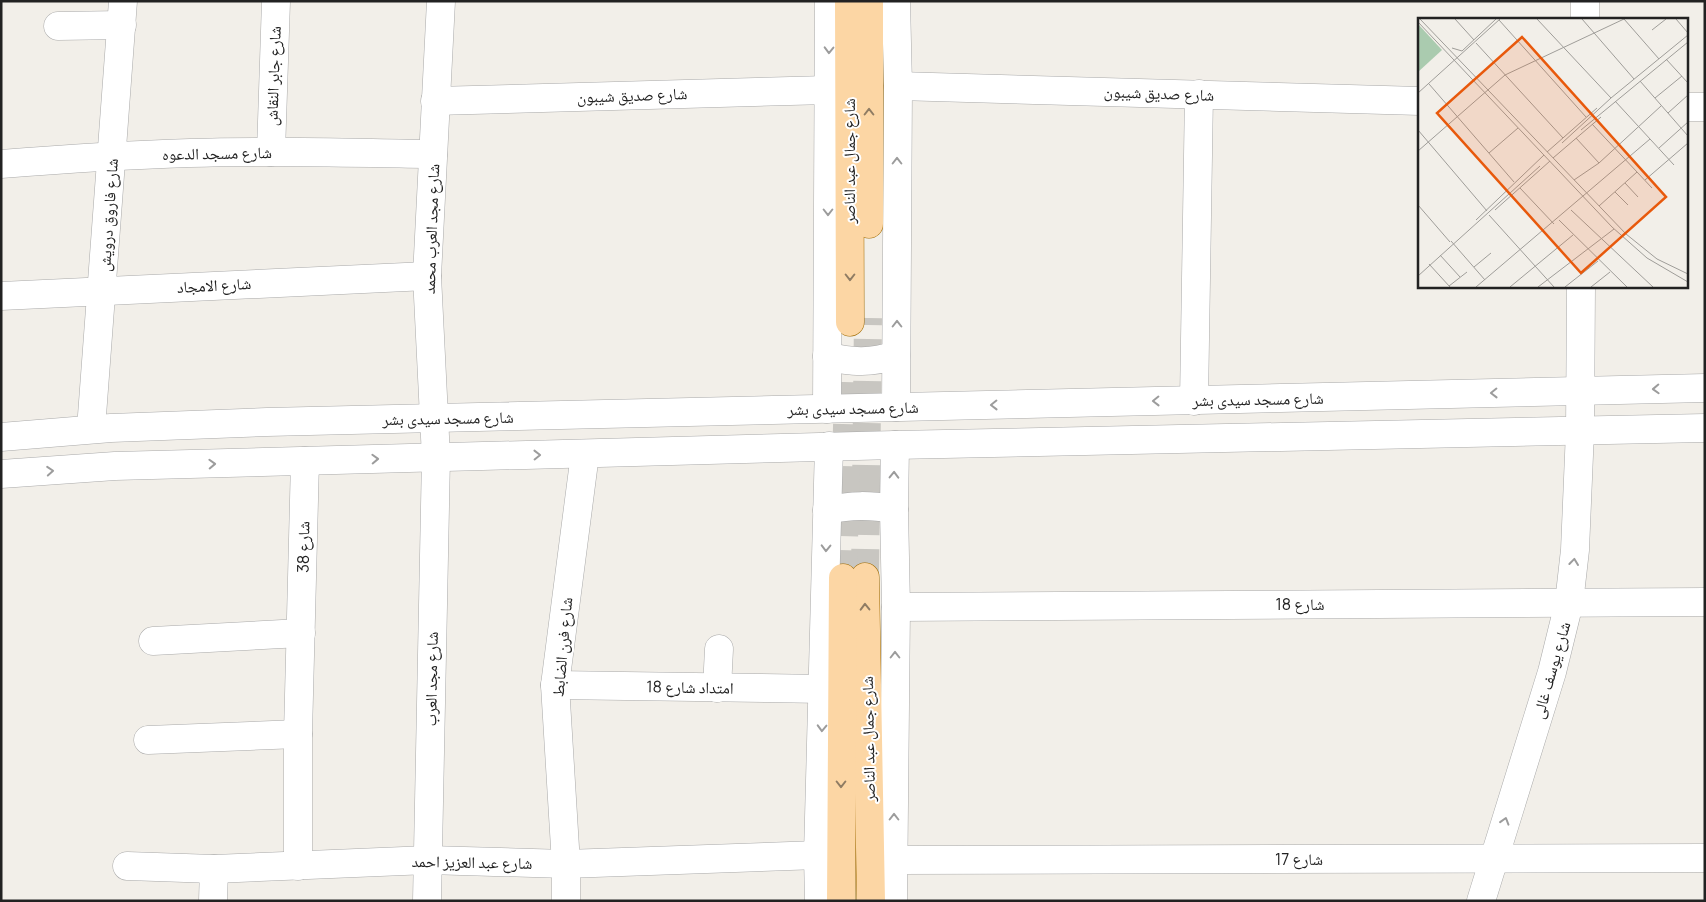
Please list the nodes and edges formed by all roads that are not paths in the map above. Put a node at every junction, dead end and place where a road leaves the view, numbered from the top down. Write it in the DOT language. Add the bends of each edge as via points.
graph roads {
  1 [pos="276,1"];
  2 [pos="441,1"];
  3 [pos="829,1"];
  4 [pos="849,1"];
  5 [pos="869,1"];
  6 [pos="896,1"];
  7 [pos="1585,1"];
  8 [pos="123,13"];
  9 [pos="1584,18"];
  10 [pos="58,26"];
  11 [pos="898,86"];
  12 [pos="828,90"];
  13 [pos="1199,94"];
  14 [pos="435,101"];
  15 [pos="1418,101"];
  16 [pos="1688,106"];
  17 [pos="1705,107"];
  18 [pos="270,152"];
  19 [pos="433,154"];
  20 [pos="112,156"];
  21 [pos="1,164"];
  22 [pos="427,276"];
  23 [pos="1582,288"];
  24 [pos="102,290"];
  25 [pos="1,296"];
  26 [pos="896,355"];
  27 [pos="827,356"];
  28 [pos="1705,388"];
  29 [pos="1580,391"];
  30 [pos="1194,400"];
  31 [pos="896,408"];
  32 [pos="827,409"];
  33 [pos="434,418"];
  34 [pos="101,428"];
  35 [pos="1705,428"];
  36 [pos="1580,431"];
  37 [pos="1,436"];
  38 [pos="895,444"];
  39 [pos="829,446"];
  40 [pos="585,454"];
  41 [pos="436,457"];
  42 [pos="305,461"];
  43 [pos="115,466"];
  44 [pos="1,474"];
  45 [pos="827,510"];
  46 [pos="894,510"];
  47 [pos="1569,602"];
  48 [pos="1705,602"];
  49 [pos="896,607"];
  50 [pos="301,633"];
  51 [pos="153,641"];
  52 [pos="719,650"];
  53 [pos="556,685"];
  54 [pos="717,688"];
  55 [pos="824,689"];
  56 [pos="298,734"];
  57 [pos="148,740"];
  58 [pos="818,855"];
  59 [pos="1705,858"];
  60 [pos="1493,859"];
  61 [pos="428,860"];
  62 [pos="894,860"];
  63 [pos="566,864"];
  64 [pos="126,866"];
  65 [pos="298,866"];
  66 [pos="214,869"];
  67 [pos="213,901"];
  68 [pos="427,901"];
  69 [pos="566,901"];
  70 [pos="819,901"];
  71 [pos="840,901"];
  72 [pos="871,901"];
  73 [pos="894,901"];
  74 [pos="1481,901"];
  1 -- 18 [label="street, شارع جابر النقاش"];
  2 -- 14 [label="street, شارع مجد العرب محمد"];
  3 -- 12 [label="street, one-way"];
  4 -- 5 [label="main road, شارع جمال عبد الناصر, one-way" via="859,320"];
  6 -- 11 [label="street"];
  7 -- 9 [label="street"];
  8 -- 10 [label="street"];
  8 -- 20 [label="street, شارع فاروق درويش"];
  11 -- 13 [label="street, شارع صديق شيبون"];
  26 -- 11 [label="street, one-way"];
  12 -- 14 [label="street, شارع صديق شيبون"];
  12 -- 27 [label="street, one-way"];
  13 -- 15 [label="street, شارع صديق شيبون"];
  13 -- 30 [label="street"];
  14 -- 19 [label="street, شارع مجد العرب محمد"];
  16 -- 17 [label="street"];
  18 -- 19 [label="street, شارع مسجد الدعوه"];
  18 -- 20 [label="street, شارع مسجد الدعوه"];
  19 -- 22 [label="street, شارع مجد العرب محمد"];
  20 -- 21 [label="street, شارع مسجد الدعوه"];
  20 -- 24 [label="street, شارع فاروق درويش"];
  22 -- 24 [label="street, شارع الامجاد"];
  22 -- 33 [label="street, شارع مجد العرب محمد"];
  23 -- 29 [label="street, شارع يوسف غالى"];
  24 -- 25 [label="street, شارع الامجاد"];
  24 -- 34 [label="street, شارع فاروق درويش"];
  26 -- 27 [label="street" via="862,362"];
  26 -- 31 [label="street"];
  27 -- 32 [label="street"];
  28 -- 29 [label="street, شارع مسجد سيدى بشر, one-way"];
  29 -- 30 [label="street, شارع مسجد سيدى بشر, one-way"];
  29 -- 36 [label="street, شارع يوسف غالى"];
  30 -- 31 [label="street, شارع مسجد سيدى بشر, one-way"];
  31 -- 32 [label="street, شارع مسجد سيدى بشر"];
  32 -- 33 [label="street, شارع مسجد سيدى بشر"];
  33 -- 34 [label="street, شارع مسجد سيدى بشر"];
  33 -- 41 [label="street, شارع مجد العرب محمد"];
  34 -- 37 [label="street, شارع مسجد سيدى بشر"];
  34 -- 43 [label="street, شارع فاروق درويش"];
  35 -- 36 [label="street"];
  36 -- 38 [label="street"];
  47 -- 36 [label="street, شارع يوسف غالى, one-way" via="1575,550"];
  38 -- 39 [label="street"];
  46 -- 38 [label="street, one-way"];
  39 -- 40 [label="street"];
  39 -- 45 [label="street"];
  41 -- 40 [label="street, one-way"];
  40 -- 53 [label="street, شارع فرن الضابط"];
  42 -- 41 [label="street, one-way"];
  41 -- 61 [label="street, شارع مجد العرب"];
  43 -- 42 [label="street, one-way"];
  42 -- 50 [label="street, شارع 38"];
  44 -- 43 [label="street, one-way"];
  45 -- 46 [label="street" via="872,505"];
  45 -- 55 [label="street, one-way"];
  46 -- 49 [label="street"];
  47 -- 48 [label="street, شارع 18"];
  47 -- 49 [label="street, شارع 18"];
  60 -- 47 [label="street, شارع يوسف غالى, one-way" via="1552,672"];
  62 -- 49 [label="street, one-way"];
  50 -- 51 [label="street"];
  50 -- 56 [label="street, شارع 38"];
  52 -- 54 [label="street"];
  53 -- 54 [label="street, امتداد شارع 18"];
  53 -- 63 [label="street, شارع فرن الضابط"];
  54 -- 55 [label="street, امتداد شارع 18"];
  55 -- 58 [label="street, one-way"];
  56 -- 57 [label="street"];
  56 -- 65 [label="street, شارع 38"];
  58 -- 63 [label="street, شارع عبد العزيز احمد"];
  58 -- 70 [label="street"];
  59 -- 60 [label="street, شارع 17"];
  60 -- 62 [label="street, شارع 17"];
  60 -- 74 [label="street, شارع يوسف غالى"];
  61 -- 63 [label="street, شارع عبد العزيز احمد"];
  61 -- 65 [label="street, شارع عبد العزيز احمد"];
  61 -- 68 [label="street, شارع مجد العرب"];
  62 -- 73 [label="street"];
  63 -- 69 [label="street, شارع فرن الضابط"];
  64 -- 66 [label="street, شارع عبد العزيز احمد"];
  65 -- 66 [label="street, شارع عبد العزيز احمد"];
  66 -- 67 [label="street"];
  72 -- 71 [label="main road, شارع جمال عبد الناصر, one-way" via="854,578"];
}
